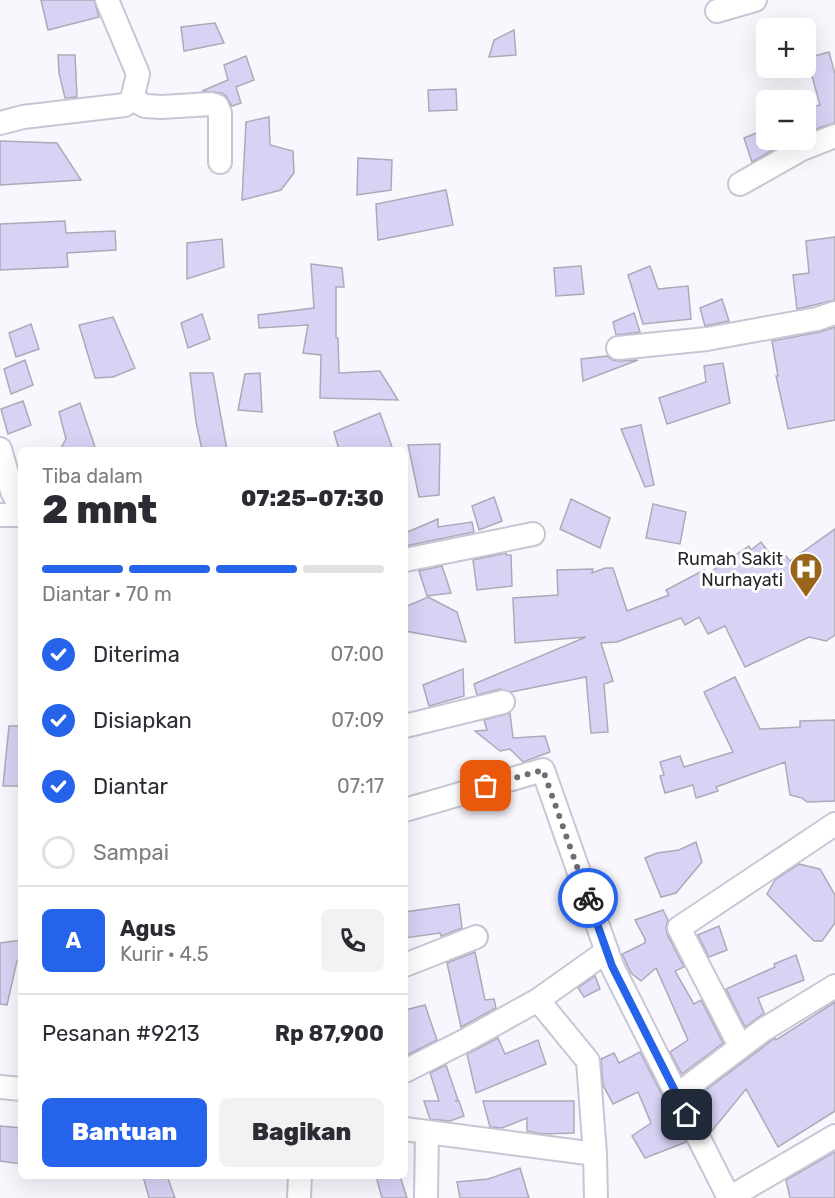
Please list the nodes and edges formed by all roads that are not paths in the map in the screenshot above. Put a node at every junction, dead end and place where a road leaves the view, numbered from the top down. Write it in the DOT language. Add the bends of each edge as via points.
graph roads {
  1 [pos="107,0"];
  2 [pos="754,0"];
  3 [pos="717,12"];
  4 [pos="132,99"];
  5 [pos="0,123"];
  6 [pos="835,135"];
  7 [pos="220,162"];
  8 [pos="740,184"];
  9 [pos="835,313"];
  10 [pos="618,348"];
  11 [pos="0,449"];
  12 [pos="18,503"];
  13 [pos="0,515"];
  14 [pos="18,515"];
  15 [pos="533,534"];
  16 [pos="408,559"];
  17 [pos="503,702"];
  18 [pos="408,725"];
  19 [pos="408,809"];
  20 [pos="835,824"];
  21 [pos="476,937"];
  22 [pos="607,951"];
  23 [pos="408,964"];
  24 [pos="835,986"];
  25 [pos="538,1000"];
  26 [pos="740,1046"];
  27 [pos="408,1069"];
  28 [pos="0,1087"];
  29 [pos="18,1089"];
  30 [pos="677,1095"];
  31 [pos="416,1131"];
  32 [pos="835,1136"];
  33 [pos="595,1154"];
  34 [pos="300,1179"];
  35 [pos="299,1198"];
  36 [pos="426,1198"];
  37 [pos="596,1198"];
  38 [pos="729,1198"];
  1 -- 4 [label="street" via="138,74"];
  2 -- 3 [label="street"];
  4 -- 5 [label="street" via="125,105"];
  4 -- 7 [label="street" via="145,106 217,106"];
  6 -- 8 [label="street"];
  9 -- 10 [label="street" via="706,339"];
  11 -- 12 [label="street"];
  13 -- 14 [label="street"];
  15 -- 16 [label="street"];
  17 -- 18 [label="street"];
  19 -- 22 [label="street" via="543,770"];
  20 -- 26 [label="street" via="679,928"];
  21 -- 23 [label="street"];
  22 -- 25 [label="street"];
  22 -- 30 [label="street"];
  24 -- 26 [label="street"];
  25 -- 27 [label="street"];
  25 -- 33 [label="street" via="588,1061"];
  26 -- 30 [label="street"];
  28 -- 29 [label="street"];
  30 -- 38 [label="street"];
  31 -- 33 [label="street"];
  31 -- 36 [label="street"];
  32 -- 38 [label="street"];
  33 -- 37 [label="street"];
  34 -- 35 [label="street"];
}
